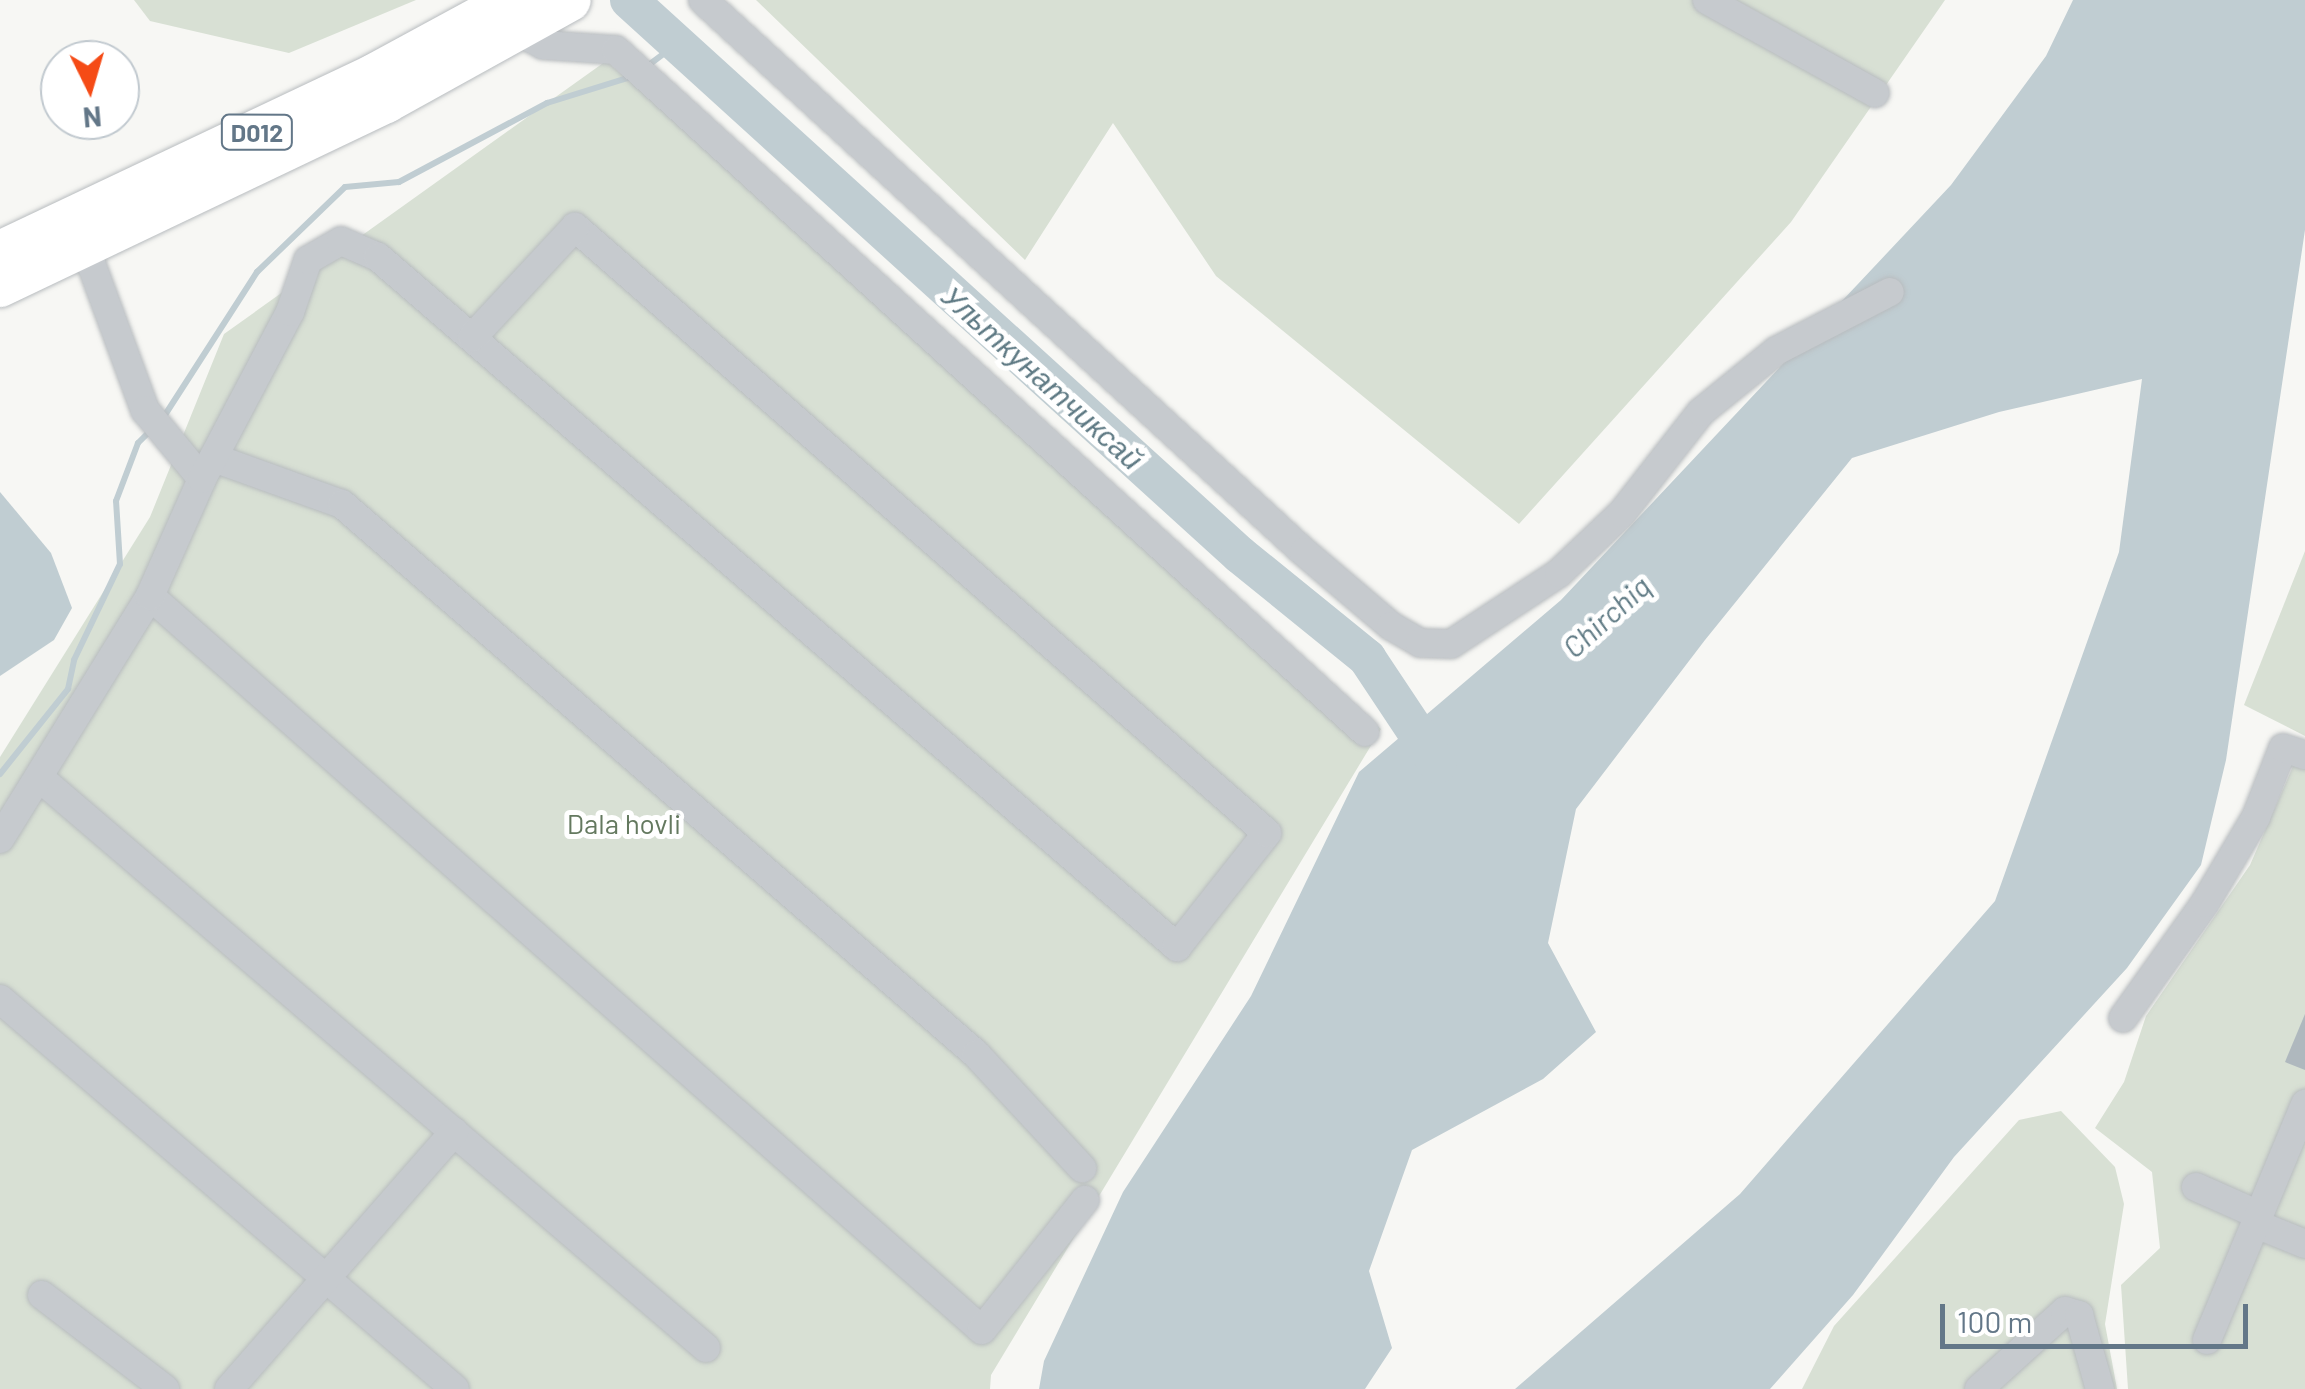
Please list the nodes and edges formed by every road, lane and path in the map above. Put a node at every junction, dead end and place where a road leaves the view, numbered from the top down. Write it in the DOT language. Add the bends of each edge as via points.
graph roads {
  1 [pos="570,0"];
  2 [pos="703,0"];
  3 [pos="1706,0"];
  4 [pos="518,14"];
  5 [pos="1875,93"];
  6 [pos="85,247"];
  7 [pos="0,252"];
  8 [pos="0,286"];
  9 [pos="1890,292"];
  10 [pos="472,338"];
  11 [pos="208,468"];
  12 [pos="150,596"];
  13 [pos="1365,732"];
  14 [pos="2294,751"];
  15 [pos="42,780"];
  16 [pos="0,839"];
  17 [pos="0,999"];
  18 [pos="2123,1018"];
  19 [pos="2305,1104"];
  20 [pos="454,1132"];
  21 [pos="1082,1168"];
  22 [pos="2196,1187"];
  23 [pos="1085,1200"];
  24 [pos="2257,1219"];
  25 [pos="2305,1244"];
  26 [pos="328,1275"];
  27 [pos="42,1295"];
  28 [pos="2207,1340"];
  29 [pos="706,1348"];
  30 [pos="165,1389"];
  31 [pos="229,1389"];
  32 [pos="455,1389"];
  33 [pos="1979,1389"];
  34 [pos="2100,1389"];
  1 -- 4 [label="highway, D012"];
  2 -- 9 [label="street" via="1289,538 1390,626 1420,643 1450,644 1546,582 1622,514 1701,412 1776,351"];
  3 -- 5 [label="street"];
  4 -- 6 [label="highway, D012"];
  4 -- 7 [label="highway, D012"];
  4 -- 13 [label="street" via="542,46 616,50"];
  6 -- 8 [label="highway, D012"];
  6 -- 11 [label="street" via="145,410"];
  10 -- 10 [label="street" via="576,227 1267,833 1177,948"];
  10 -- 11 [label="street" via="378,257 341,241 308,260 290,312"];
  11 -- 12 [label="street"];
  11 -- 21 [label="street" via="342,504 976,1054"];
  12 -- 15 [label="street"];
  12 -- 23 [label="street" via="982,1330"];
  14 -- 18 [label="street"];
  15 -- 16 [label="street"];
  15 -- 20 [label="street"];
  17 -- 26 [label="street"];
  19 -- 24 [label="street"];
  20 -- 26 [label="street"];
  20 -- 29 [label="street"];
  22 -- 24 [label="street"];
  24 -- 25 [label="street"];
  24 -- 28 [label="street"];
  26 -- 31 [label="street"];
  26 -- 32 [label="street"];
  27 -- 30 [label="street"];
  33 -- 34 [label="street" via="2065,1311 2078,1315"];
}
